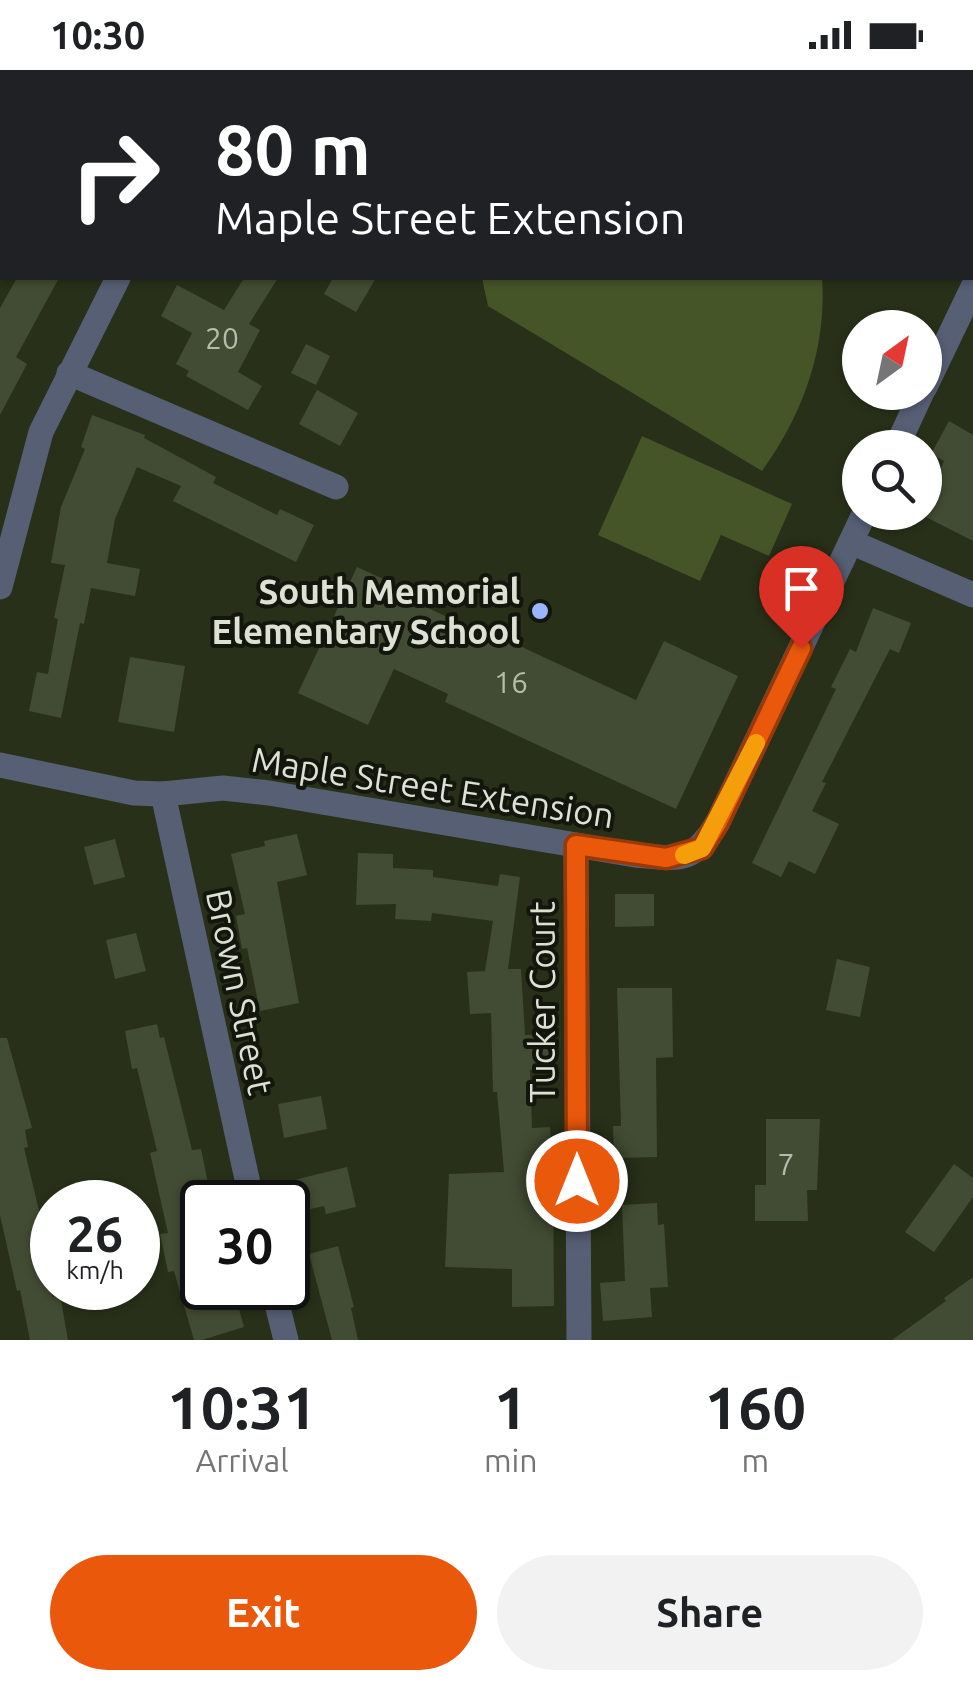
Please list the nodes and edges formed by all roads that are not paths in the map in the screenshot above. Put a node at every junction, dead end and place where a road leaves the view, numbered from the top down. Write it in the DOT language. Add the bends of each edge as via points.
graph roads {
  1 [pos="117,280"];
  2 [pos="973,287"];
  3 [pos="942,352"];
  4 [pos="69,372"];
  5 [pos="336,486"];
  6 [pos="857,530"];
  7 [pos="851,542"];
  8 [pos="0,587"];
  9 [pos="973,594"];
  10 [pos="0,765"];
  11 [pos="163,794"];
  12 [pos="576,845"];
  13 [pos="247,1180"];
  14 [pos="278,1310"];
  15 [pos="286,1340"];
  16 [pos="579,1340"];
  1 -- 4 [label="street"];
  2 -- 3 [label="street"];
  4 -- 5 [label="street"];
  4 -- 8 [label="street" via="32,460"];
  6 -- 7 [label="street"];
  7 -- 9 [label="street"];
  7 -- 12 [label="street, Maple Street Extension" via="702,848 666,858"];
  10 -- 11 [label="street, Maple Street Extension"];
  11 -- 12 [label="street, Maple Street Extension" via="222,788 269,793"];
  11 -- 13 [label="street, Brown Street"];
  12 -- 16 [label="street, Tucker Court"];
  14 -- 15 [label="street"];
}
